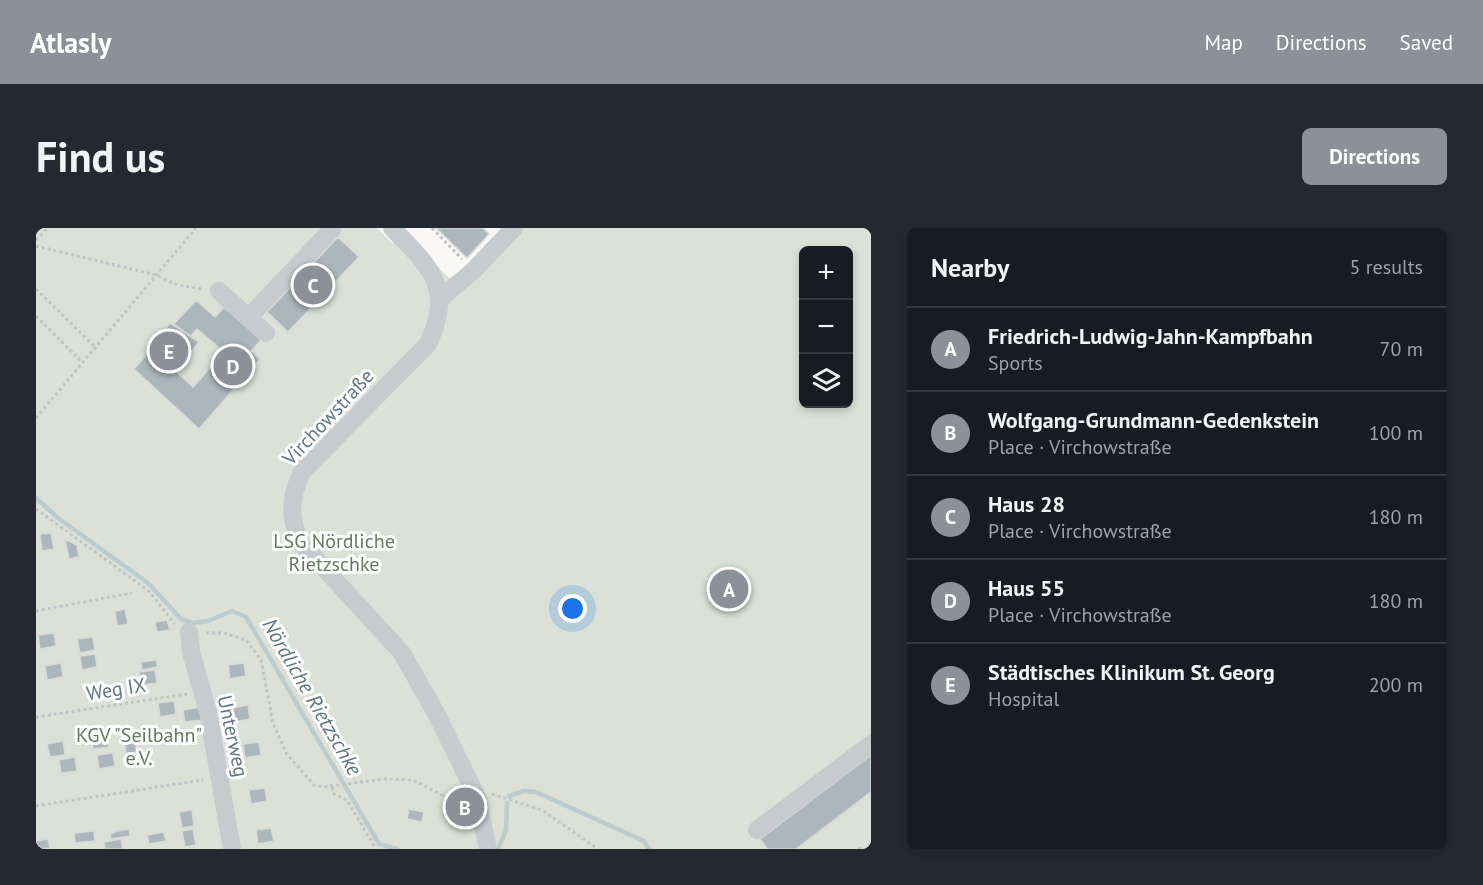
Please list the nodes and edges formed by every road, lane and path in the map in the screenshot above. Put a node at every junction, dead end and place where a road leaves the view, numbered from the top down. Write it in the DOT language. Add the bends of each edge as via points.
graph roads {
  1 [pos="48,228"];
  2 [pos="196,228"];
  3 [pos="333,228"];
  4 [pos="392,228"];
  5 [pos="432,228"];
  6 [pos="514,228"];
  7 [pos="36,240"];
  8 [pos="36,246"];
  9 [pos="491,253"];
  10 [pos="156,275"];
  11 [pos="36,289"];
  12 [pos="219,291"];
  13 [pos="440,299"];
  14 [pos="36,316"];
  15 [pos="249,317"];
  16 [pos="266,333"];
  17 [pos="96,348"];
  18 [pos="83,363"];
  19 [pos="36,418"];
  20 [pos="132,593"];
  21 [pos="36,611"];
  22 [pos="189,632"];
  23 [pos="200,692"];
  24 [pos="36,717"];
  25 [pos="871,744"];
  26 [pos="219,778"];
  27 [pos="337,785"];
  28 [pos="332,786"];
  29 [pos="477,797"];
  30 [pos="504,797"];
  31 [pos="36,806"];
  32 [pos="757,830"];
  33 [pos="487,845"];
  34 [pos="232,849"];
  35 [pos="376,849"];
  36 [pos="598,849"];
  1 -- 7 [label="path"];
  2 -- 10 [label="path"];
  3 -- 15 [label="street"];
  4 -- 13 [label="street, Virchowstraße" via="425,263 436,280"];
  5 -- 9 [label="path" via="467,262"];
  6 -- 9 [label="street"];
  8 -- 10 [label="path"];
  9 -- 13 [label="street"];
  10 -- 12 [label="path" via="178,285"];
  10 -- 17 [label="path"];
  11 -- 17 [label="path"];
  12 -- 15 [label="street"];
  13 -- 29 [label="street, Virchowstraße" via="439,320 428,344 302,472 291,509 300,542 402,652"];
  14 -- 18 [label="path"];
  15 -- 16 [label="street"];
  17 -- 18 [label="path"];
  18 -- 19 [label="path"];
  20 -- 21 [label="path"];
  22 -- 23 [label="street, Unterweg"];
  23 -- 24 [label="path, Weg IX"];
  23 -- 26 [label="street, Unterweg" via="208,712"];
  25 -- 32 [label="street"];
  26 -- 31 [label="path"];
  26 -- 34 [label="street, Unterweg"];
  27 -- 29 [label="path" via="413,780 453,801"];
  28 -- 35 [label="path" via="334,794 347,800"];
  29 -- 33 [label="street, Virchowstraße"];
  30 -- 36 [label="path" via="542,810"];
}
